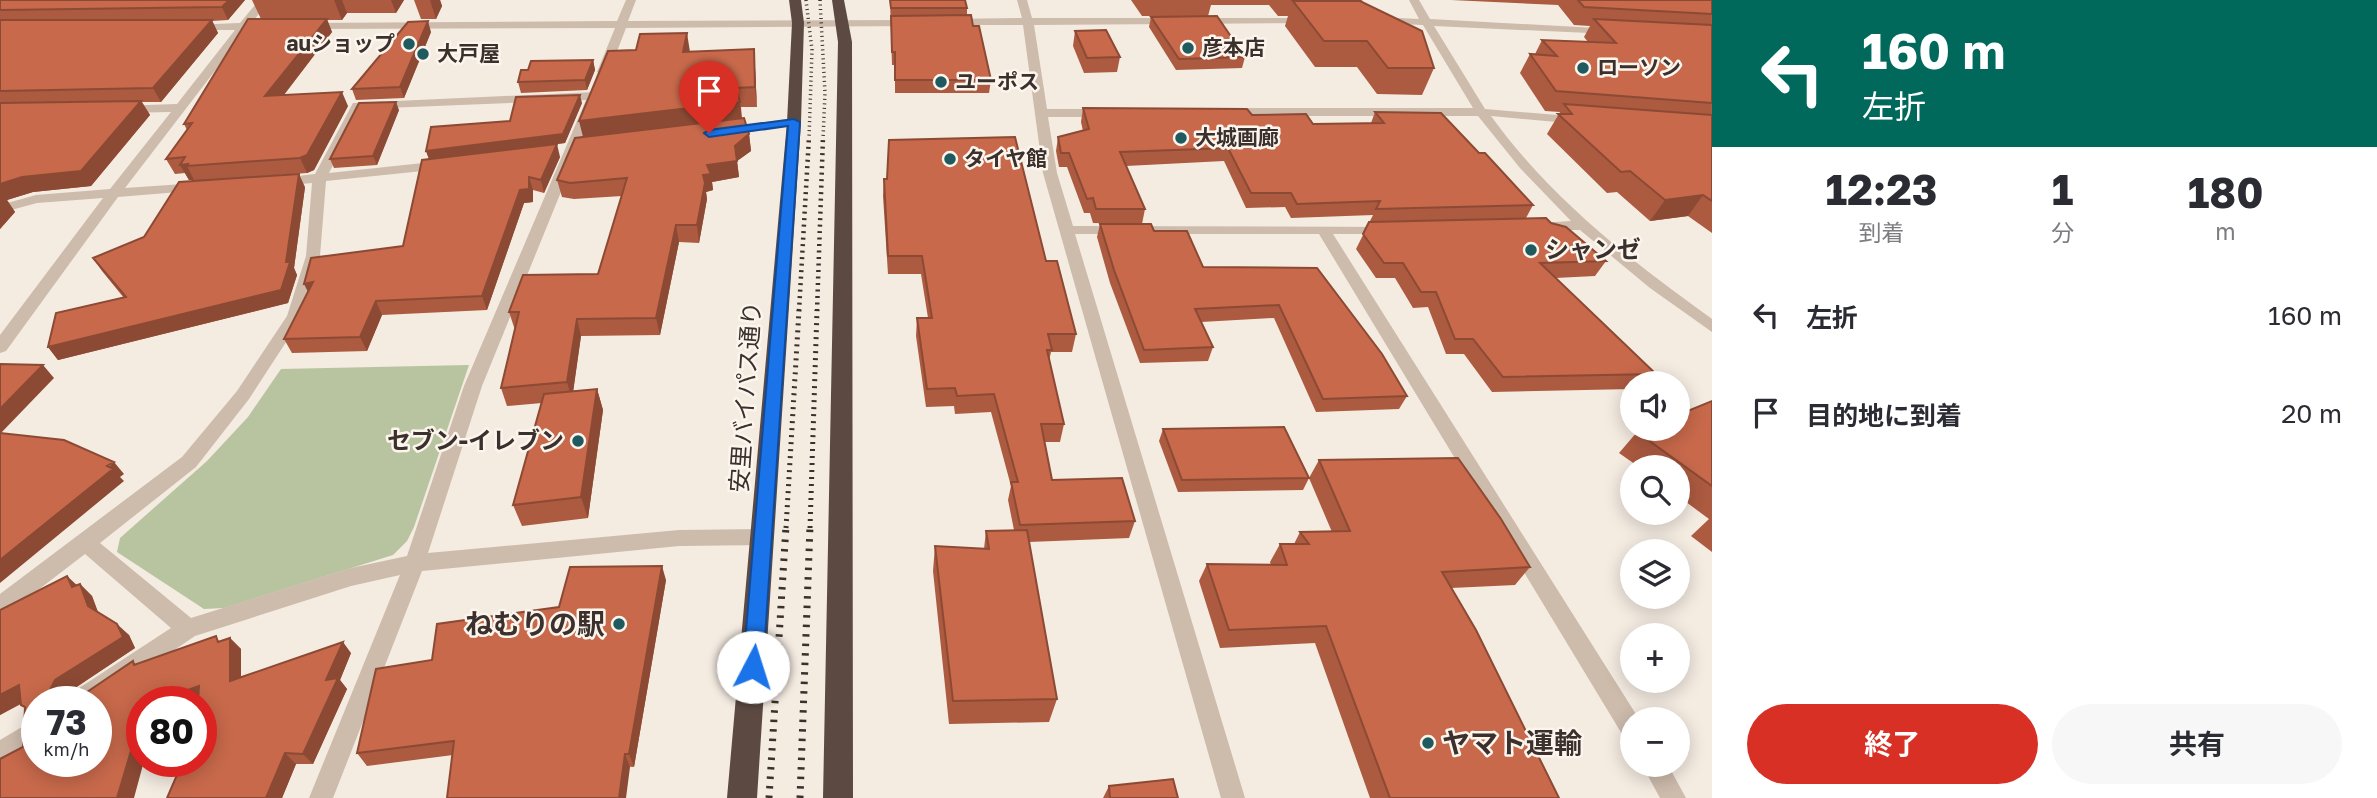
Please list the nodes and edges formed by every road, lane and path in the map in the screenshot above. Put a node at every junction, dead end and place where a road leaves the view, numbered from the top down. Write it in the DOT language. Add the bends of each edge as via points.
graph roads {
  1 [pos="264,0"];
  2 [pos="631,0"];
  3 [pos="794,0"];
  4 [pos="1022,0"];
  5 [pos="1413,0"];
  6 [pos="841,12"];
  7 [pos="1363,19"];
  8 [pos="1321,20"];
  9 [pos="1028,21"];
  10 [pos="1426,21"];
  11 [pos="798,23"];
  12 [pos="620,25"];
  13 [pos="245,26"];
  14 [pos="278,26"];
  15 [pos="292,26"];
  16 [pos="176,27"];
  17 [pos="1629,33"];
  18 [pos="594,96"];
  19 [pos="181,108"];
  20 [pos="110,109"];
  21 [pos="1483,112"];
  22 [pos="1043,113"];
  23 [pos="1124,113"];
  24 [pos="1219,113"];
  25 [pos="1593,121"];
  26 [pos="794,122"];
  27 [pos="709,133"];
  28 [pos="452,163"];
  29 [pos="319,179"];
  30 [pos="264,183"];
  31 [pos="208,187"];
  32 [pos="114,193"];
  33 [pos="0,209"];
  34 [pos="1587,225"];
  35 [pos="1524,227"];
  36 [pos="1404,229"];
  37 [pos="1067,230"];
  38 [pos="1324,231"];
  39 [pos="1712,327"];
  40 [pos="0,347"];
  41 [pos="764,537"];
  42 [pos="86,543"];
  43 [pos="415,563"];
  44 [pos="0,606"];
  45 [pos="188,629"];
  46 [pos="102,686"];
  47 [pos="1620,710"];
  48 [pos="21,740"];
  49 [pos="0,754"];
  50 [pos="1661,777"];
  51 [pos="321,798"];
  52 [pos="742,798"];
  53 [pos="838,798"];
  54 [pos="1233,798"];
  55 [pos="1674,798"];
  1 -- 13 [label="street"];
  2 -- 12 [label="street"];
  3 -- 11 [label="highway, 安里バイパス通り"];
  4 -- 9 [label="street"];
  5 -- 10 [label="street"];
  6 -- 9 [label="street"];
  6 -- 11 [label="street"];
  6 -- 53 [label="highway"];
  7 -- 10 [label="street"];
  8 -- 9 [label="street"];
  9 -- 22 [label="street"];
  10 -- 17 [label="street"];
  10 -- 21 [label="street"];
  11 -- 12 [label="street"];
  11 -- 26 [label="highway, 安里バイパス通り"];
  12 -- 15 [label="street"];
  12 -- 18 [label="street"];
  13 -- 14 [label="street"];
  13 -- 16 [label="street"];
  13 -- 19 [label="street"];
  18 -- 29 [label="street" via="357,106"];
  18 -- 43 [label="street" via="473,386"];
  19 -- 20 [label="street"];
  19 -- 32 [label="street"];
  21 -- 24 [label="street"];
  21 -- 25 [label="street"];
  21 -- 34 [label="street" via="1526,167"];
  22 -- 23 [label="street"];
  22 -- 37 [label="street" via="1050,173"];
  26 -- 27 [label="street"];
  26 -- 41 [label="highway, 安里バイパス通り"];
  28 -- 29 [label="street"];
  29 -- 30 [label="street"];
  29 -- 42 [label="street" via="313,256 295,316 243,396 189,462"];
  31 -- 32 [label="street"];
  32 -- 33 [label="street" via="36,200"];
  32 -- 40 [label="street"];
  34 -- 35 [label="street"];
  34 -- 39 [label="street"];
  36 -- 38 [label="street"];
  37 -- 38 [label="street"];
  37 -- 54 [label="street"];
  38 -- 47 [label="street"];
  41 -- 43 [label="street" via="678,538"];
  41 -- 52 [label="highway, 安里バイパス通り"];
  42 -- 44 [label="street"];
  42 -- 45 [label="street"];
  43 -- 45 [label="street" via="351,577"];
  43 -- 51 [label="street"];
  45 -- 46 [label="street"];
  48 -- 49 [label="street"];
  50 -- 55 [label="street"];
}
